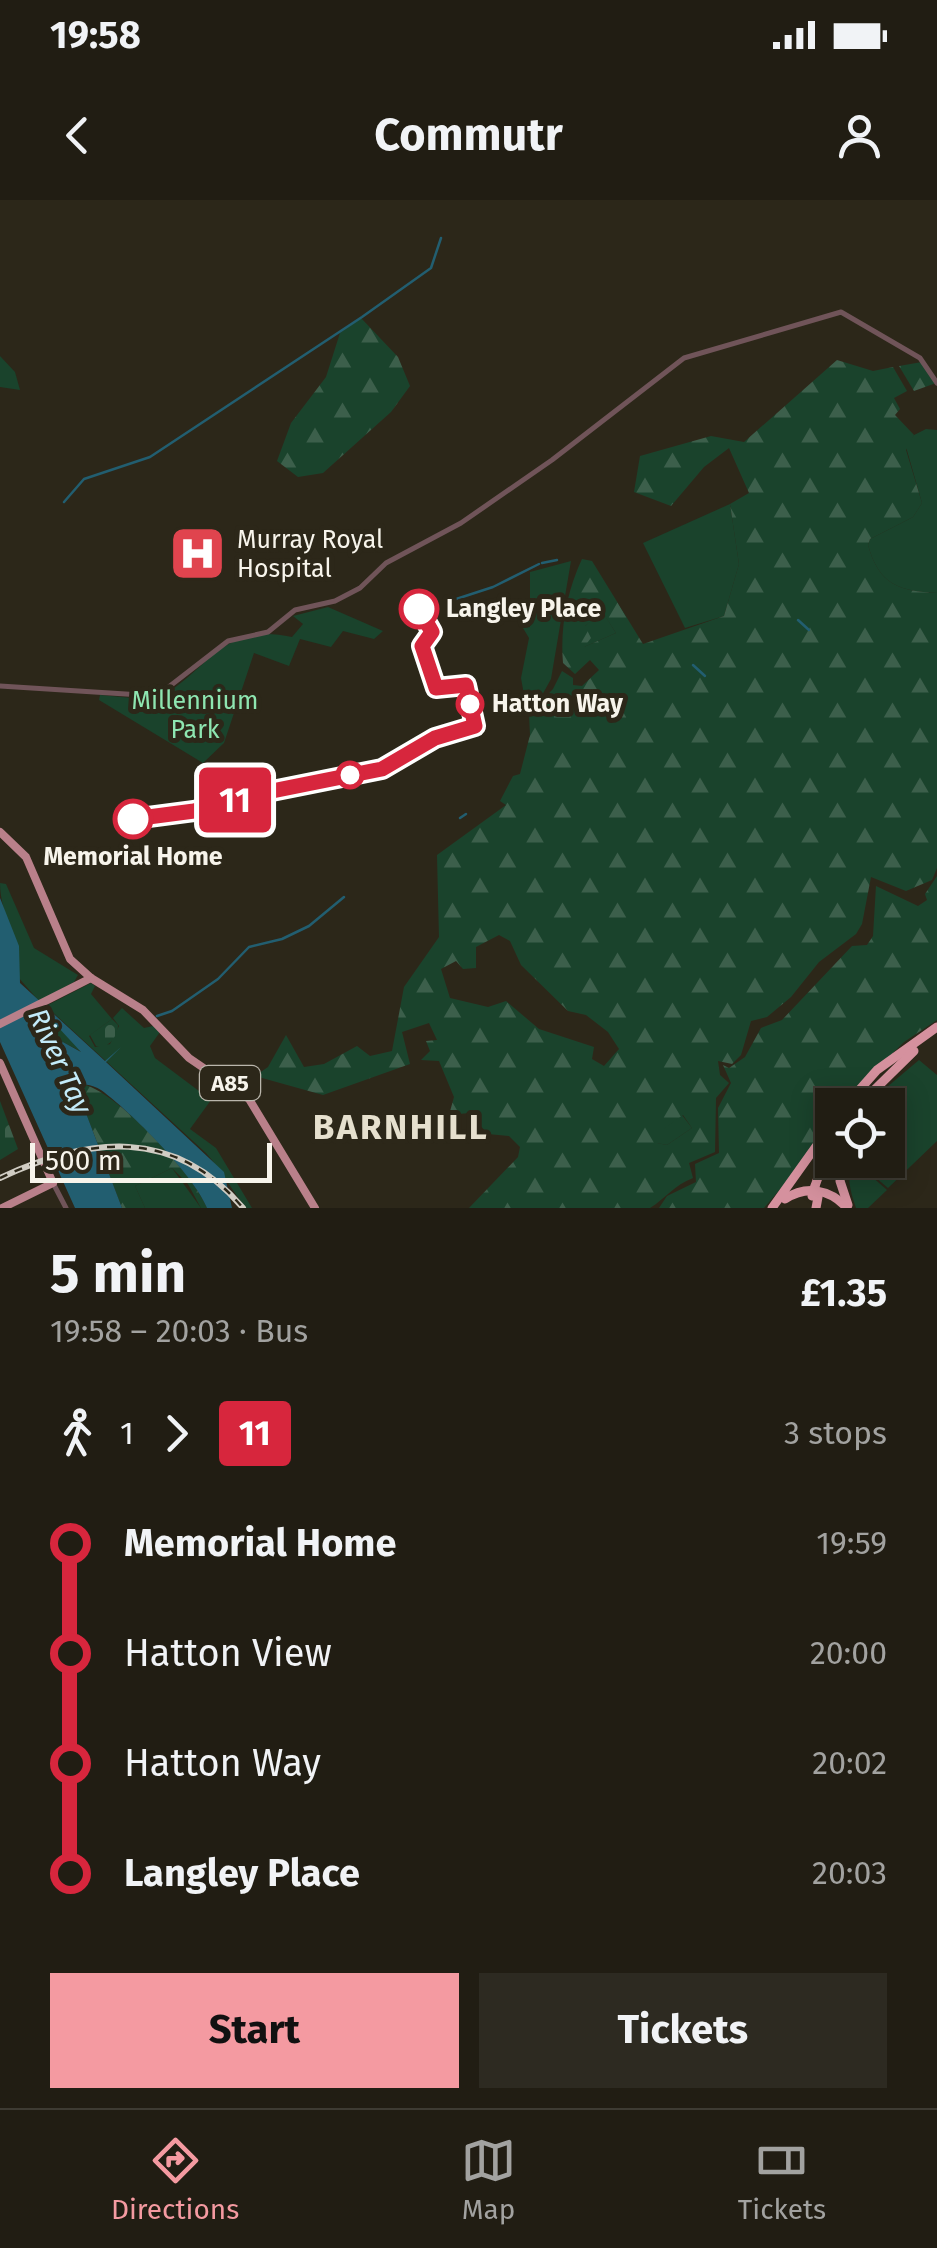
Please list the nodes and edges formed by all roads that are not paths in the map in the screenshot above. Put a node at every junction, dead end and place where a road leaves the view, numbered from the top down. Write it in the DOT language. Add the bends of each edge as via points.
graph roads {
  1 [pos="937,383"];
  2 [pos="0,686"];
  3 [pos="0,832"];
  4 [pos="83,972"];
  5 [pos="91,978"];
  6 [pos="76,987"];
  7 [pos="0,1024"];
  8 [pos="937,1030"];
  9 [pos="921,1045"];
  10 [pos="0,1063"];
  11 [pos="865,1088"];
  12 [pos="872,1088"];
  13 [pos="882,1088"];
  14 [pos="815,1149"];
  15 [pos="820,1178"];
  16 [pos="821,1178"];
  17 [pos="841,1178"];
  18 [pos="52,1183"];
  19 [pos="816,1191"];
  20 [pos="2,1208"];
  21 [pos="66,1208"];
  22 [pos="315,1208"];
  23 [pos="774,1208"];
  24 [pos="813,1208"];
  25 [pos="848,1208"];
  1 -- 2 [label="street" via="920,358 850,315 830,313 684,358 484,507 386,564 346,597 296,610 268,632 228,641 158,696"];
  3 -- 4 [label="main road, A85" via="26,857 66,954"];
  4 -- 5 [label="main road, A85"];
  4 -- 6 [label="main road"];
  5 -- 6 [label="main road"];
  5 -- 22 [label="main road, A85" via="143,1010 189,1058 250,1099"];
  6 -- 7 [label="main road"];
  8 -- 9 [label="highway"];
  8 -- 11 [label="highway" via="878,1070"];
  9 -- 12 [label="highway"];
  9 -- 13 [label="highway"];
  10 -- 18 [label="main road"];
  14 -- 23 [label="highway"];
  15 -- 19 [label="highway"];
  16 -- 19 [label="highway"];
  17 -- 25 [label="highway"];
  18 -- 20 [label="main road"];
  18 -- 21 [label="street"];
  19 -- 24 [label="highway"];
  23 -- 25 [label="highway" via="809,1190"];
}
